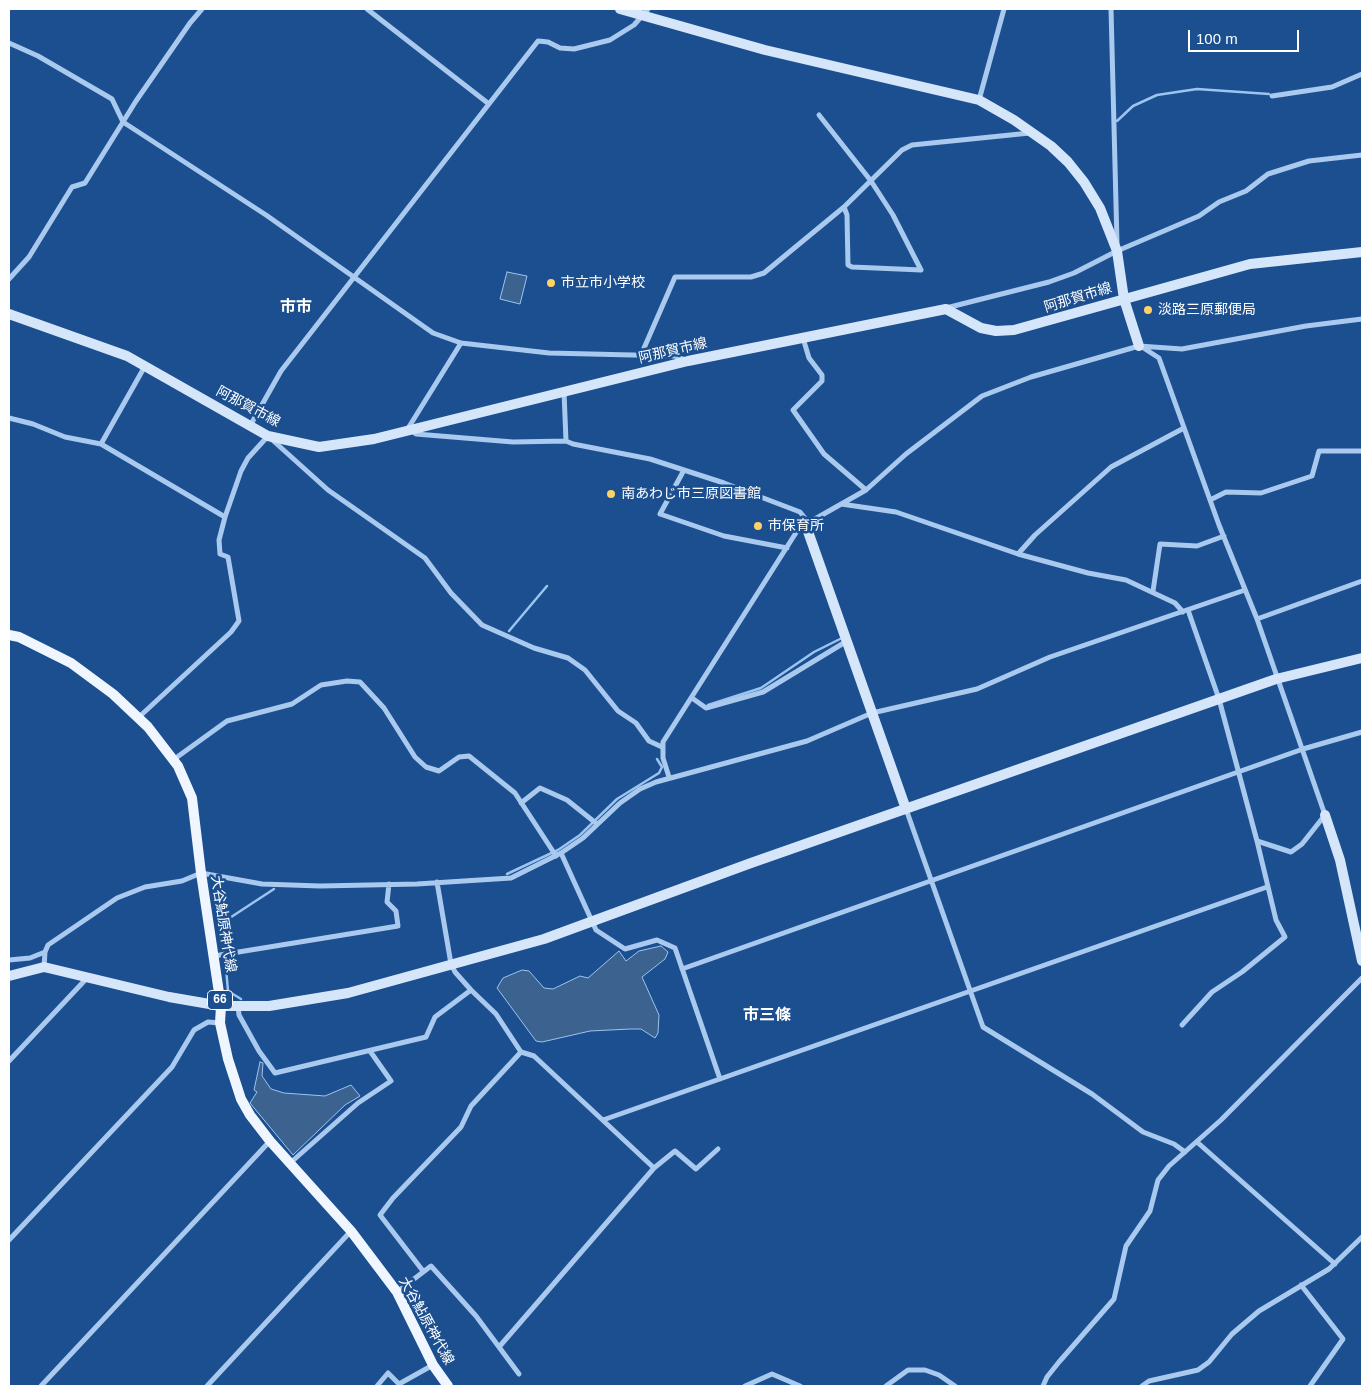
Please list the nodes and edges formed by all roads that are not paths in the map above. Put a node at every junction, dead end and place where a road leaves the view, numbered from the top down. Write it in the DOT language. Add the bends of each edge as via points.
graph roads {
  1 [pos="202,9"];
  2 [pos="367,9"];
  3 [pos="620,9"];
  4 [pos="1004,9"];
  5 [pos="1110,9"];
  6 [pos="645,12"];
  7 [pos="9,42"];
  8 [pos="1362,74"];
  9 [pos="1272,96"];
  10 [pos="979,100"];
  11 [pos="489,104"];
  12 [pos="819,115"];
  13 [pos="123,122"];
  14 [pos="1033,133"];
  15 [pos="1362,155"];
  16 [pos="871,180"];
  17 [pos="844,207"];
  18 [pos="1117,251"];
  19 [pos="1362,252"];
  20 [pos="355,276"];
  21 [pos="9,279"];
  22 [pos="1124,298"];
  23 [pos="946,308"];
  24 [pos="9,314"];
  25 [pos="1362,318"];
  26 [pos="803,337"];
  27 [pos="461,343"];
  28 [pos="1139,346"];
  29 [pos="641,356"];
  30 [pos="688,360"];
  31 [pos="146,365"];
  32 [pos="564,391"];
  33 [pos="9,418"];
  34 [pos="250,427"];
  35 [pos="1184,428"];
  36 [pos="409,430"];
  37 [pos="268,436"];
  38 [pos="566,441"];
  39 [pos="101,444"];
  40 [pos="1362,451"];
  41 [pos="684,470"];
  42 [pos="866,490"];
  43 [pos="1210,500"];
  44 [pos="841,504"];
  45 [pos="225,517"];
  46 [pos="805,523"];
  47 [pos="1224,536"];
  48 [pos="787,548"];
  49 [pos="1018,554"];
  50 [pos="1362,581"];
  51 [pos="1245,590"];
  52 [pos="1153,591"];
  53 [pos="1186,611"];
  54 [pos="1257,620"];
  55 [pos="9,635"];
  56 [pos="847,641"];
  57 [pos="1362,658"];
  58 [pos="1276,678"];
  59 [pos="692,698"];
  60 [pos="1219,699"];
  61 [pos="872,713"];
  62 [pos="139,717"];
  63 [pos="1362,732"];
  64 [pos="662,747"];
  65 [pos="1303,748"];
  66 [pos="172,760"];
  67 [pos="1238,772"];
  68 [pos="669,777"];
  69 [pos="521,804"];
  70 [pos="906,809"];
  71 [pos="1325,815"];
  72 [pos="597,824"];
  73 [pos="1257,841"];
  74 [pos="559,854"];
  75 [pos="201,873"];
  76 [pos="931,880"];
  77 [pos="437,882"];
  78 [pos="389,884"];
  79 [pos="1267,887"];
  80 [pos="592,921"];
  81 [pos="44,952"];
  82 [pos="214,956"];
  83 [pos="9,960"];
  84 [pos="1362,961"];
  85 [pos="451,964"];
  86 [pos="44,968"];
  87 [pos="682,969"];
  88 [pos="9,976"];
  89 [pos="87,978"];
  90 [pos="1362,978"];
  91 [pos="470,990"];
  92 [pos="970,991"];
  93 [pos="221,1006"];
  94 [pos="238,1006"];
  95 [pos="220,1023"];
  96 [pos="1182,1025"];
  97 [pos="370,1051"];
  98 [pos="521,1052"];
  99 [pos="9,1061"];
  100 [pos="720,1079"];
  101 [pos="603,1120"];
  102 [pos="270,1141"];
  103 [pos="1197,1142"];
  104 [pos="718,1149"];
  105 [pos="1185,1152"];
  106 [pos="289,1164"];
  107 [pos="654,1168"];
  108 [pos="351,1231"];
  109 [pos="1362,1237"];
  110 [pos="9,1240"];
  111 [pos="1335,1264"];
  112 [pos="423,1271"];
  113 [pos="1301,1286"];
  114 [pos="397,1292"];
  115 [pos="499,1347"];
  116 [pos="433,1366"];
  117 [pos="519,1374"];
  118 [pos="40,1386"];
  119 [pos="207,1386"];
  120 [pos="376,1386"];
  121 [pos="448,1386"];
  122 [pos="745,1386"];
  123 [pos="800,1386"];
  124 [pos="886,1386"];
  125 [pos="955,1386"];
  126 [pos="1043,1386"];
  127 [pos="1142,1386"];
  128 [pos="1310,1386"];
  1 -- 13 [label="street"];
  2 -- 11 [label="street"];
  3 -- 6 [label="street"];
  4 -- 10 [label="street"];
  5 -- 18 [label="street"];
  6 -- 10 [label="street" via="765,50"];
  6 -- 11 [label="street" via="630,28 610,40 574,49 538,41"];
  7 -- 13 [label="street" via="112,99"];
  8 -- 9 [label="street" via="1332,88"];
  10 -- 14 [label="street"];
  11 -- 20 [label="street"];
  12 -- 16 [label="street"];
  13 -- 20 [label="street"];
  13 -- 21 [label="street" via="85,183 72,187 29,257"];
  14 -- 16 [label="street" via="912,145 902,150"];
  14 -- 18 [label="street" via="1068,162 1084,182 1100,208"];
  15 -- 18 [label="street" via="1314,160 1268,174 1246,191 1218,202 1199,216"];
  16 -- 17 [label="street"];
  16 -- 17 [label="street" via="921,270 848,265"];
  17 -- 29 [label="street" via="764,273 751,277 675,277"];
  18 -- 22 [label="street"];
  18 -- 23 [label="street" via="1049,282"];
  19 -- 22 [label="street, 阿那賀市線" via="1250,264"];
  20 -- 27 [label="street" via="433,333"];
  20 -- 34 [label="street" via="277,376"];
  22 -- 23 [label="street, 阿那賀市線" via="1030,327 996,332 981,328"];
  22 -- 28 [label="street"];
  23 -- 26 [label="street, 阿那賀市線"];
  24 -- 31 [label="street, 阿那賀市線" via="83,338"];
  25 -- 28 [label="street" via="1182,349"];
  26 -- 30 [label="street, 阿那賀市線"];
  26 -- 42 [label="street" via="809,358 822,375 822,381 792,410 824,454"];
  27 -- 29 [label="street" via="549,353"];
  27 -- 36 [label="street"];
  28 -- 35 [label="street" via="1159,358"];
  28 -- 42 [label="street" via="1080,361 993,390 906,454"];
  29 -- 30 [label="street" via="674,356"];
  30 -- 32 [label="street, 阿那賀市線"];
  31 -- 34 [label="street, 阿那賀市線"];
  31 -- 39 [label="street"];
  32 -- 36 [label="street, 阿那賀市線"];
  32 -- 38 [label="street"];
  33 -- 39 [label="street" via="65,437"];
  34 -- 37 [label="street, 阿那賀市線"];
  35 -- 43 [label="street"];
  35 -- 49 [label="street" via="1111,467 1041,529"];
  36 -- 37 [label="street, 阿那賀市線" via="374,440 319,447"];
  36 -- 38 [label="street" via="416,434 513,442"];
  37 -- 45 [label="street" via="241,471"];
  37 -- 64 [label="street" via="328,490 425,558 451,593 482,625 534,648 568,658 585,670 618,711 636,723 649,742"];
  38 -- 41 [label="street" via="650,459"];
  39 -- 45 [label="street"];
  40 -- 43 [label="street" via="1319,451 1312,476 1261,493 1226,492"];
  41 -- 46 [label="street" via="800,512"];
  41 -- 48 [label="street" via="660,514 724,536"];
  42 -- 44 [label="street"];
  43 -- 47 [label="street"];
  44 -- 46 [label="street"];
  44 -- 49 [label="street" via="896,512"];
  45 -- 62 [label="street" via="220,554 228,557 239,621"];
  46 -- 48 [label="street"];
  46 -- 56 [label="street"];
  47 -- 51 [label="street"];
  47 -- 52 [label="street" via="1197,546 1160,544"];
  48 -- 59 [label="street"];
  49 -- 52 [label="street" via="1126,580"];
  50 -- 54 [label="street"];
  51 -- 53 [label="street"];
  51 -- 54 [label="street"];
  52 -- 53 [label="street"];
  53 -- 60 [label="street"];
  53 -- 61 [label="street" via="1050,657 977,689"];
  54 -- 58 [label="street"];
  55 -- 62 [label="main road, 大谷鮎原神代線 / 66" via="71,664"];
  56 -- 59 [label="street" via="762,692 706,708"];
  56 -- 61 [label="street"];
  57 -- 58 [label="street"];
  58 -- 60 [label="street"];
  58 -- 65 [label="street"];
  59 -- 64 [label="street"];
  60 -- 67 [label="street"];
  60 -- 70 [label="street"];
  61 -- 68 [label="street" via="807,741"];
  61 -- 70 [label="street"];
  62 -- 66 [label="main road, 大谷鮎原神代線 / 66"];
  63 -- 65 [label="street"];
  64 -- 68 [label="street"];
  65 -- 67 [label="street"];
  65 -- 71 [label="street"];
  66 -- 69 [label="street" via="227,721 292,704 321,685 360,682 384,708 414,757 426,767 439,771 459,757 468,756 515,793"];
  66 -- 75 [label="main road, 大谷鮎原神代線 / 66" via="178,766 192,798"];
  67 -- 73 [label="street"];
  67 -- 76 [label="street"];
  68 -- 72 [label="street" via="640,789"];
  69 -- 72 [label="street" via="540,788 567,800"];
  69 -- 74 [label="street"];
  70 -- 76 [label="street"];
  70 -- 80 [label="street"];
  71 -- 73 [label="street" via="1302,844 1291,852"];
  71 -- 84 [label="street" via="1340,860"];
  72 -- 74 [label="street"];
  73 -- 79 [label="street"];
  74 -- 77 [label="street" via="511,878"];
  74 -- 80 [label="street"];
  75 -- 78 [label="street" via="276,884"];
  75 -- 81 [label="street" via="182,881 145,887 117,898 48,945"];
  75 -- 82 [label="main road, 大谷鮎原神代線 / 66"];
  76 -- 87 [label="street"];
  76 -- 92 [label="street"];
  77 -- 78 [label="street"];
  77 -- 85 [label="street"];
  78 -- 82 [label="street" via="387,902 396,911 398,926"];
  79 -- 92 [label="street"];
  79 -- 96 [label="street" via="1276,920 1285,937 1212,992"];
  80 -- 85 [label="street" via="544,939"];
  80 -- 87 [label="street" via="596,930 625,949 657,940 675,948"];
  81 -- 83 [label="street" via="30,958"];
  81 -- 86 [label="street"];
  82 -- 93 [label="main road, 大谷鮎原神代線 / 66"];
  85 -- 91 [label="street"];
  85 -- 94 [label="street" via="330,997 269,1006"];
  86 -- 88 [label="street"];
  86 -- 89 [label="street"];
  87 -- 100 [label="street"];
  89 -- 93 [label="street"];
  89 -- 99 [label="street"];
  90 -- 103 [label="street"];
  91 -- 97 [label="street" via="435,1017 426,1038"];
  91 -- 98 [label="street" via="496,1014"];
  92 -- 100 [label="street"];
  92 -- 105 [label="street" via="983,1027 1092,1094 1142,1132 1174,1144"];
  93 -- 94 [label="street"];
  93 -- 95 [label="main road, 大谷鮎原神代線 / 66"];
  94 -- 97 [label="street" via="239,1015 275,1073"];
  95 -- 102 [label="main road, 大谷鮎原神代線 / 66" via="228,1060 242,1099"];
  95 -- 110 [label="street" via="208,1022 194,1030 172,1066"];
  97 -- 106 [label="street" via="391,1082 358,1102"];
  98 -- 101 [label="street" via="534,1056"];
  98 -- 112 [label="street" via="471,1106 461,1127 380,1215"];
  100 -- 101 [label="street"];
  101 -- 107 [label="street"];
  102 -- 106 [label="main road, 大谷鮎原神代線 / 66"];
  102 -- 118 [label="street"];
  103 -- 105 [label="street"];
  103 -- 111 [label="street"];
  104 -- 107 [label="street" via="696,1169 675,1151"];
  105 -- 126 [label="street" via="1158,1180 1150,1210 1126,1246 1114,1299 1059,1362"];
  106 -- 108 [label="main road, 大谷鮎原神代線 / 66"];
  107 -- 115 [label="street"];
  108 -- 114 [label="main road, 大谷鮎原神代線 / 66"];
  108 -- 119 [label="street"];
  109 -- 111 [label="street"];
  111 -- 113 [label="street"];
  112 -- 114 [label="street"];
  112 -- 115 [label="street" via="431,1266"];
  113 -- 127 [label="street" via="1260,1310 1198,1370 1149,1381"];
  113 -- 128 [label="street" via="1343,1339"];
  114 -- 116 [label="main road, 大谷鮎原神代線 / 66"];
  115 -- 117 [label="street"];
  116 -- 120 [label="street" via="399,1384 388,1373"];
  116 -- 121 [label="main road, 大谷鮎原神代線 / 66"];
  122 -- 123 [label="street" via="772,1374"];
  124 -- 125 [label="street" via="908,1370 925,1370"];
}
